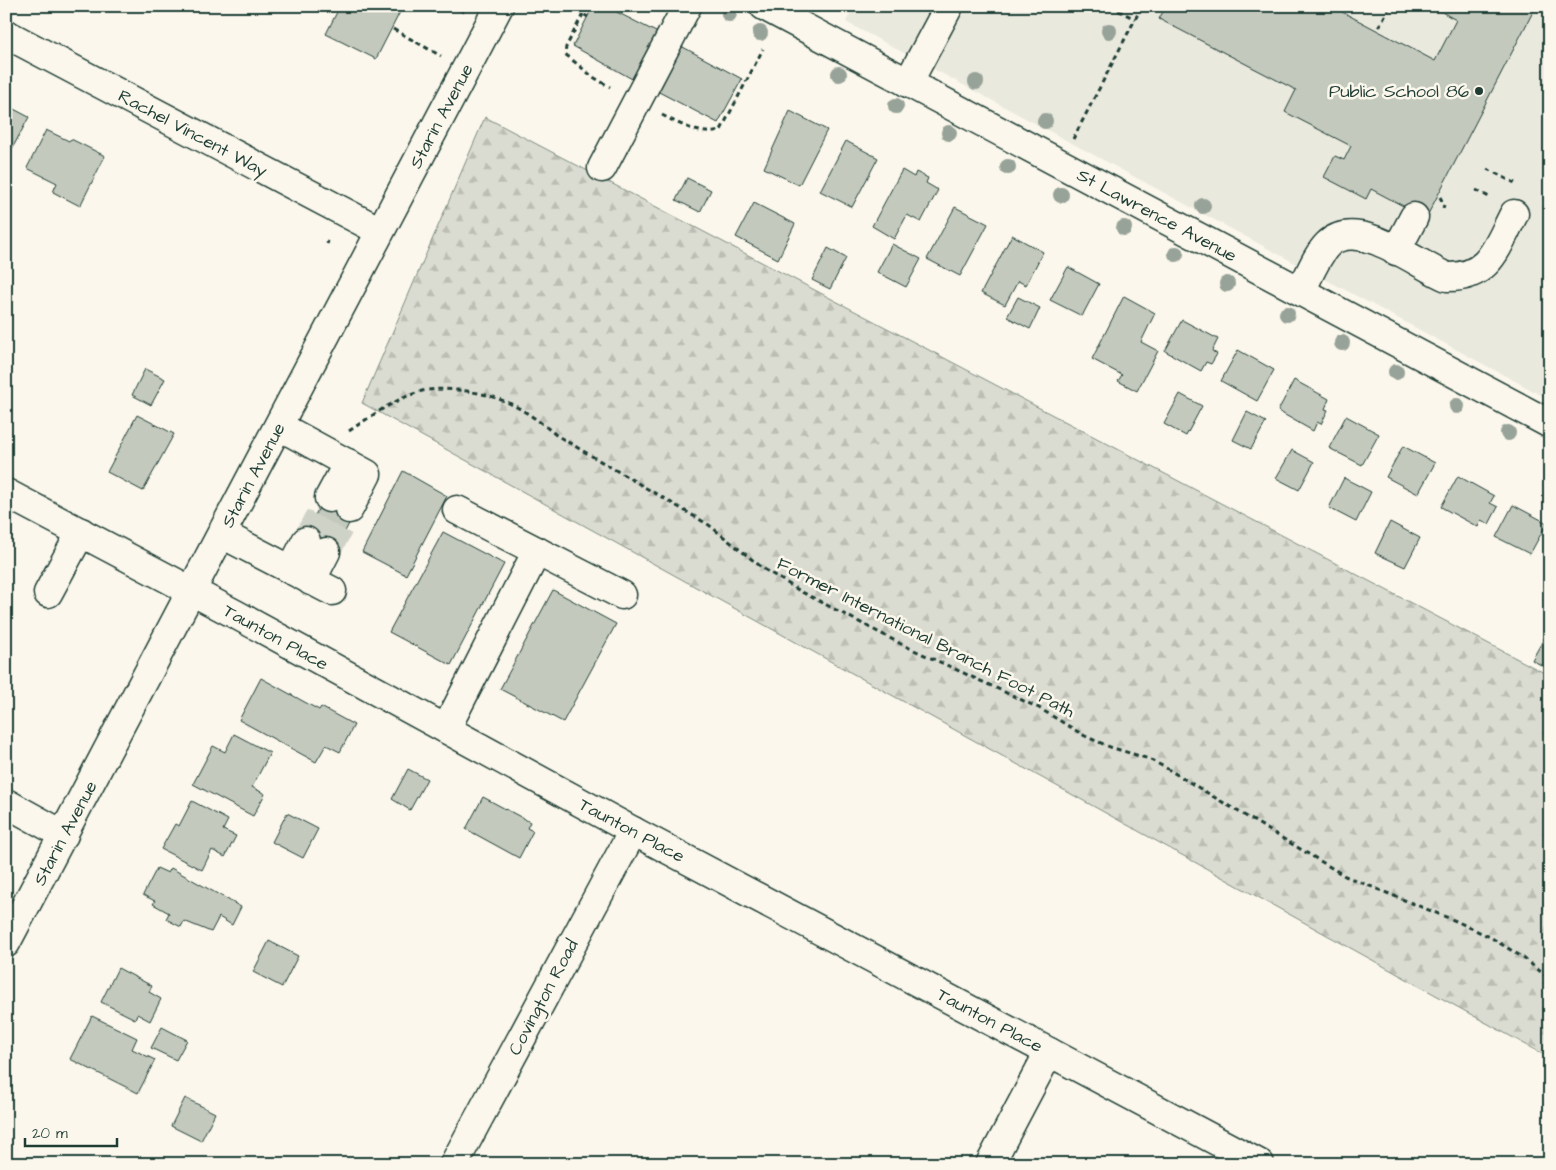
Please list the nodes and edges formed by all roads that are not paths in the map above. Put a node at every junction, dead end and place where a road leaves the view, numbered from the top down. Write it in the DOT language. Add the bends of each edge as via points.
graph roads {
  1 [pos="499,6"];
  2 [pos="687,6"];
  3 [pos="764,6"];
  4 [pos="949,6"];
  5 [pos="6,34"];
  6 [pos="908,83"];
  7 [pos="602,168"];
  8 [pos="1514,214"];
  9 [pos="1414,217"];
  10 [pos="380,231"];
  11 [pos="1396,251"];
  12 [pos="1301,291"];
  13 [pos="1550,424"];
  14 [pos="279,426"];
  15 [pos="6,493"];
  16 [pos="339,504"];
  17 [pos="457,510"];
  18 [pos="81,532"];
  19 [pos="222,534"];
  20 [pos="316,547"];
  21 [pos="537,551"];
  22 [pos="192,591"];
  23 [pos="48,593"];
  24 [pos="622,595"];
  25 [pos="446,729"];
  26 [pos="6,803"];
  27 [pos="632,831"];
  28 [pos="64,835"];
  29 [pos="6,943"];
  30 [pos="1050,1052"];
  31 [pos="454,1164"];
  32 [pos="990,1164"];
  33 [pos="1260,1164"];
  1 -- 10 [label="street, Starin Avenue"];
  2 -- 7 [label="street"];
  3 -- 6 [label="street, St Lawrence Avenue"];
  4 -- 6 [label="street"];
  5 -- 10 [label="street, Rachel Vincent Way"];
  6 -- 12 [label="street, St Lawrence Avenue"];
  8 -- 11 [label="street" via="1491,258 1474,274 1447,277"];
  9 -- 11 [label="street"];
  10 -- 14 [label="street, Starin Avenue"];
  11 -- 12 [label="street" via="1362,235 1339,237 1320,255"];
  12 -- 13 [label="street, St Lawrence Avenue"];
  14 -- 16 [label="street" via="367,474"];
  14 -- 19 [label="street, Starin Avenue"];
  15 -- 18 [label="street, Taunton Place"];
  17 -- 21 [label="street"];
  18 -- 22 [label="street, Taunton Place"];
  18 -- 23 [label="street"];
  19 -- 20 [label="street" via="311,581"];
  19 -- 22 [label="street, Starin Avenue"];
  21 -- 24 [label="street"];
  21 -- 25 [label="street"];
  22 -- 25 [label="street, Taunton Place"];
  22 -- 28 [label="street, Starin Avenue"];
  25 -- 27 [label="street, Taunton Place"];
  26 -- 28 [label="street"];
  27 -- 30 [label="street, Taunton Place"];
  27 -- 31 [label="street, Covington Road"];
  28 -- 29 [label="street, Starin Avenue"];
  30 -- 32 [label="street"];
  30 -- 33 [label="street, Taunton Place"];
}
